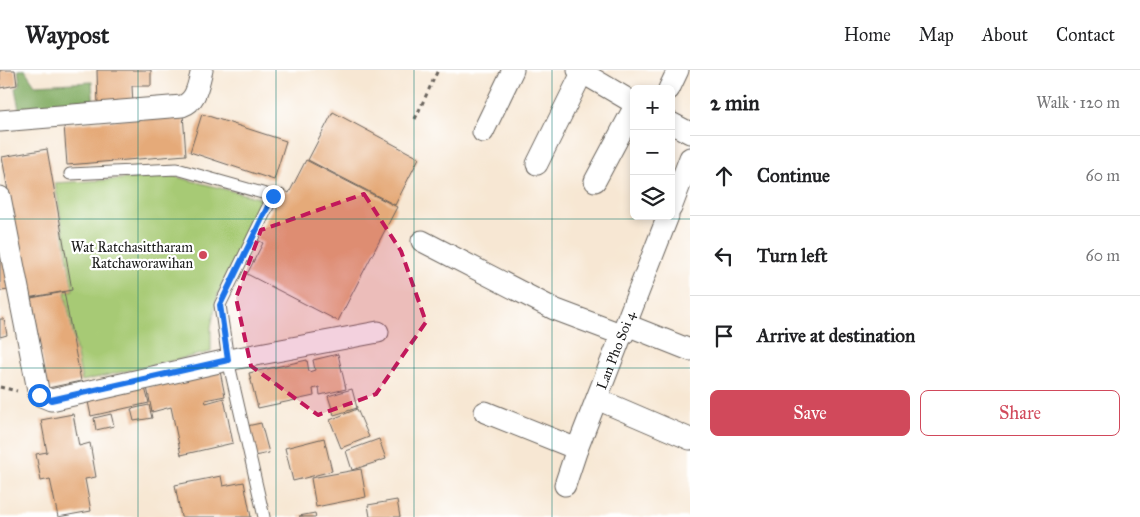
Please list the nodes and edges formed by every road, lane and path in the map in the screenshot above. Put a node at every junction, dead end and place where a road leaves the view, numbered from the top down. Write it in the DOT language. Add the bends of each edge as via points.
graph roads {
  1 [pos="202,70"];
  2 [pos="438,70"];
  3 [pos="513,70"];
  4 [pos="678,70"];
  5 [pos="580,71"];
  6 [pos="671,85"];
  7 [pos="630,101"];
  8 [pos="630,115"];
  9 [pos="415,119"];
  10 [pos="0,121"];
  11 [pos="675,126"];
  12 [pos="482,132"];
  13 [pos="690,133"];
  14 [pos="690,158"];
  15 [pos="537,164"];
  16 [pos="70,174"];
  17 [pos="595,181"];
  18 [pos="0,197"];
  19 [pos="675,197"];
  20 [pos="666,220"];
  21 [pos="422,241"];
  22 [pos="625,330"];
  23 [pos="378,332"];
  24 [pos="690,350"];
  25 [pos="228,360"];
  26 [pos="597,399"];
  27 [pos="485,412"];
  28 [pos="690,439"];
  29 [pos="576,449"];
  30 [pos="565,486"];
  31 [pos="264,517"];
  1 -- 10 [label="street" via="194,98 182,106"];
  2 -- 9 [label="path"];
  3 -- 12 [label="street"];
  4 -- 6 [label="street"];
  5 -- 7 [label="street"];
  5 -- 15 [label="street"];
  8 -- 17 [label="street"];
  11 -- 13 [label="street"];
  14 -- 19 [label="street"];
  16 -- 25 [label="lane" via="177,169 273,196 220,305"];
  18 -- 25 [label="street" via="39,395 51,400"];
  20 -- 22 [label="street, Lan Pho Soi 4"];
  21 -- 22 [label="street" via="554,308"];
  22 -- 24 [label="street"];
  22 -- 26 [label="street, Lan Pho Soi 4"];
  23 -- 25 [label="street"];
  25 -- 31 [label="lane"];
  26 -- 28 [label="street"];
  26 -- 29 [label="street, Lan Pho Soi 4"];
  27 -- 29 [label="street"];
  29 -- 30 [label="street, Lan Pho Soi 4"];
}
